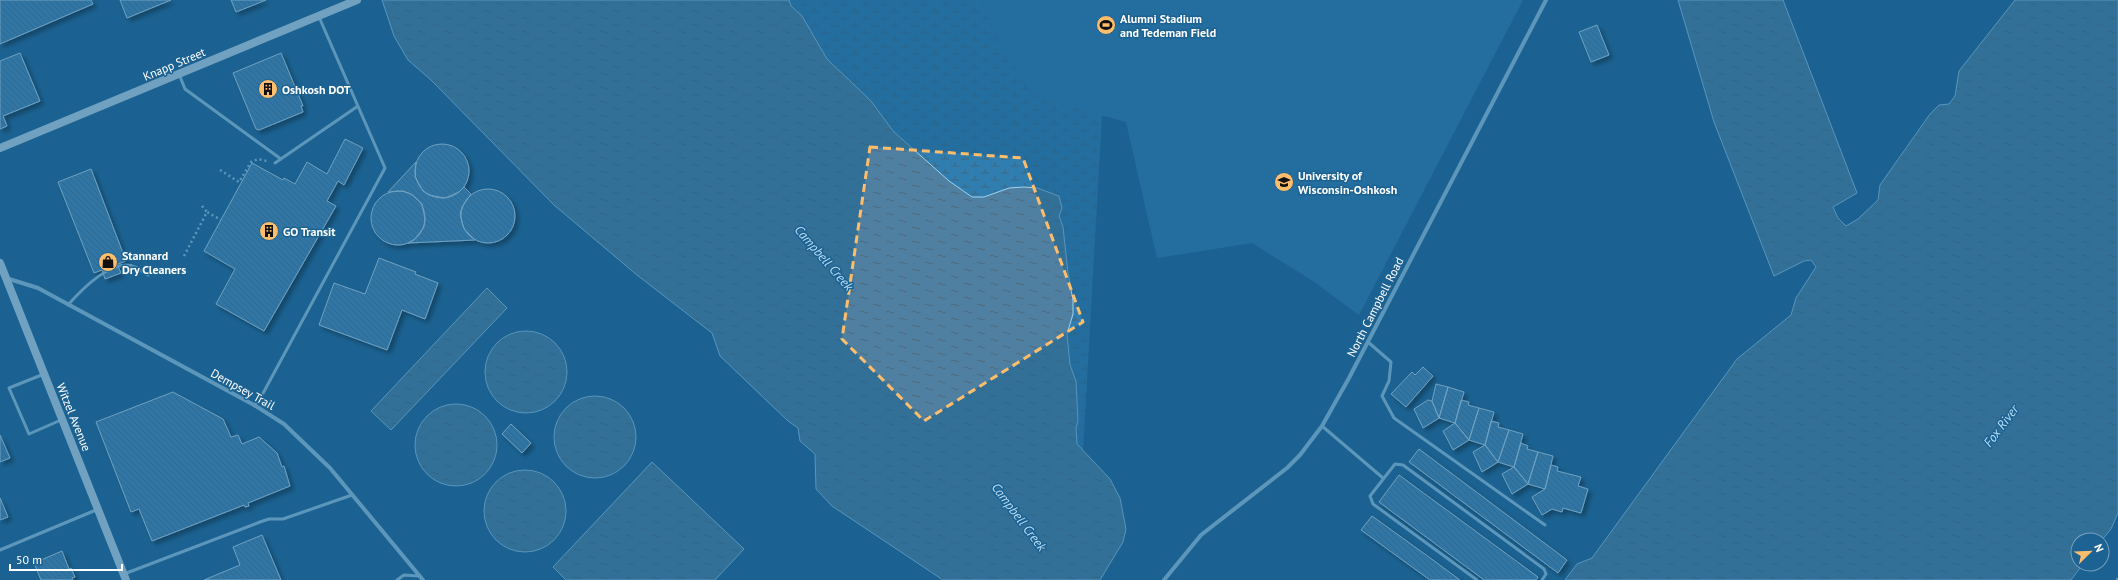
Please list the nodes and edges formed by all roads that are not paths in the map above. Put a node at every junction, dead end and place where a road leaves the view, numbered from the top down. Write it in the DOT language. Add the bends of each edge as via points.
graph roads {
  1 [pos="357,0"];
  2 [pos="1546,0"];
  3 [pos="319,16"];
  4 [pos="179,74"];
  5 [pos="358,106"];
  6 [pos="0,148"];
  7 [pos="281,159"];
  8 [pos="275,164"];
  9 [pos="0,263"];
  10 [pos="148,276"];
  11 [pos="5,277"];
  12 [pos="68,304"];
  13 [pos="1368,342"];
  14 [pos="44,374"];
  15 [pos="254,406"];
  16 [pos="62,420"];
  17 [pos="1322,426"];
  18 [pos="1384,478"];
  19 [pos="352,495"];
  20 [pos="98,510"];
  21 [pos="1545,525"];
  22 [pos="0,550"];
  23 [pos="419,576"];
  24 [pos="125,577"];
  25 [pos="397,580"];
  26 [pos="423,580"];
  27 [pos="1164,580"];
  28 [pos="1477,580"];
  29 [pos="1542,580"];
  1 -- 3 [label="street, Knapp Street"];
  2 -- 13 [label="street, North Campbell Road"];
  3 -- 4 [label="street, Knapp Street"];
  3 -- 5 [label="lane"];
  4 -- 6 [label="street, Knapp Street"];
  4 -- 7 [label="lane" via="185,89"];
  5 -- 7 [label="lane"];
  5 -- 15 [label="lane" via="385,168"];
  7 -- 8 [label="lane"];
  9 -- 11 [label="street, Witzel Avenue"];
  10 -- 12 [label="lane" via="134,266 111,270 87,284"];
  11 -- 12 [label="street, Dempsey Trail" via="38,288"];
  11 -- 14 [label="street, Witzel Avenue"];
  12 -- 15 [label="street, Dempsey Trail"];
  13 -- 17 [label="street, North Campbell Road"];
  13 -- 21 [label="lane" via="1391,362 1389,381 1382,396 1394,418"];
  14 -- 16 [label="street, Witzel Avenue"];
  14 -- 16 [label="lane" via="9,388 29,434"];
  15 -- 19 [label="street, Dempsey Trail" via="284,424 308,445"];
  16 -- 20 [label="street, Witzel Avenue"];
  17 -- 18 [label="lane"];
  17 -- 27 [label="street, North Campbell Road" via="1287,468 1202,535 1185,552"];
  18 -- 28 [label="lane" via="1370,496 1373,504"];
  18 -- 29 [label="lane" via="1395,464 1403,465 1544,569 1546,574"];
  19 -- 23 [label="street, Dempsey Trail"];
  19 -- 24 [label="lane" via="283,519 260,522"];
  20 -- 22 [label="lane"];
  20 -- 24 [label="street, Witzel Avenue"];
  23 -- 25 [label="lane" via="404,575"];
  23 -- 26 [label="street, Dempsey Trail"];
}
